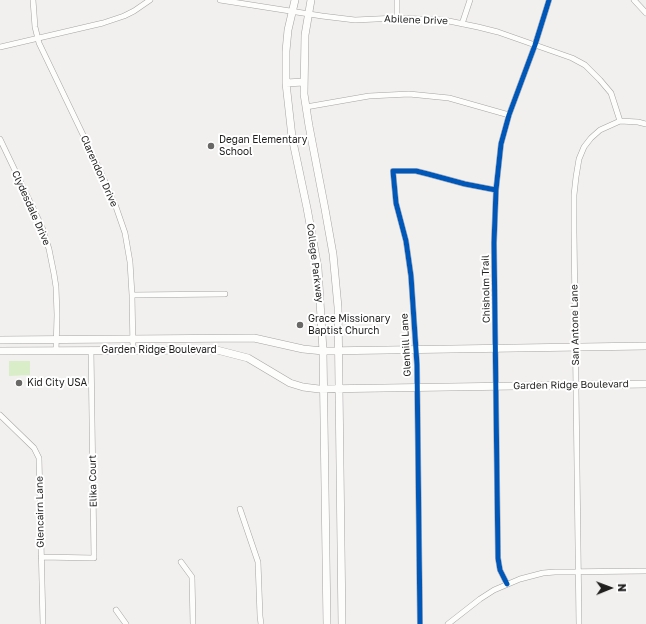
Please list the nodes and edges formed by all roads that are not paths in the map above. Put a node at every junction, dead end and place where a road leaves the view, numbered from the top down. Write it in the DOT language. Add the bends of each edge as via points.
graph roads {
  1 [pos="33,0"];
  2 [pos="150,0"];
  3 [pos="220,0"];
  4 [pos="295,0"];
  5 [pos="311,0"];
  6 [pos="398,0"];
  7 [pos="470,0"];
  8 [pos="549,0"];
  9 [pos="634,0"];
  10 [pos="292,11"];
  11 [pos="646,13"];
  12 [pos="308,14"];
  13 [pos="397,18"];
  14 [pos="462,24"];
  15 [pos="38,38"];
  16 [pos="535,45"];
  17 [pos="0,47"];
  18 [pos="304,82"];
  19 [pos="286,83"];
  20 [pos="306,107"];
  21 [pos="509,115"];
  22 [pos="620,121"];
  23 [pos="646,124"];
  24 [pos="0,139"];
  25 [pos="496,190"];
  26 [pos="225,294"];
  27 [pos="132,295"];
  28 [pos="134,339"];
  29 [pos="0,340"];
  30 [pos="56,340"];
  31 [pos="646,346"];
  32 [pos="575,347"];
  33 [pos="496,348"];
  34 [pos="416,349"];
  35 [pos="56,350"];
  36 [pos="92,350"];
  37 [pos="133,350"];
  38 [pos="0,351"];
  39 [pos="323,351"];
  40 [pos="338,351"];
  41 [pos="646,384"];
  42 [pos="576,385"];
  43 [pos="495,386"];
  44 [pos="418,387"];
  45 [pos="324,389"];
  46 [pos="338,389"];
  47 [pos="0,416"];
  48 [pos="240,509"];
  49 [pos="41,557"];
  50 [pos="181,562"];
  51 [pos="646,571"];
  52 [pos="578,572"];
  53 [pos="507,584"];
  54 [pos="116,610"];
  55 [pos="42,624"];
  56 [pos="126,624"];
  57 [pos="192,624"];
  58 [pos="261,624"];
  59 [pos="327,624"];
  60 [pos="342,624"];
  61 [pos="420,624"];
  62 [pos="448,624"];
  63 [pos="579,624"];
  1 -- 15 [label="street, Clarendon Drive"];
  2 -- 15 [label="street" via="124,16"];
  3 -- 10 [label="street, Abilene Drive"];
  4 -- 10 [label="main road, College Parkway"];
  5 -- 12 [label="main road, College Parkway"];
  6 -- 13 [label="street"];
  7 -- 14 [label="street"];
  8 -- 16 [label="street, Chisholm Trail"];
  9 -- 11 [label="street"];
  10 -- 12 [label="street, Abilene Drive"];
  10 -- 19 [label="main road, College Parkway" via="286,52"];
  12 -- 13 [label="street, Abilene Drive" via="355,20"];
  12 -- 18 [label="main road, College Parkway"];
  13 -- 14 [label="street, Abilene Drive" via="444,20"];
  14 -- 16 [label="street, Abilene Drive" via="498,32"];
  15 -- 17 [label="street"];
  15 -- 27 [label="street, Clarendon Drive" via="116,207 128,248"];
  16 -- 21 [label="street, Chisholm Trail"];
  16 -- 22 [label="street, Abilene Drive" via="585,65 611,94"];
  18 -- 19 [label="main road"];
  18 -- 20 [label="main road, College Parkway"];
  19 -- 39 [label="main road, College Parkway" via="292,137 318,268"];
  20 -- 21 [label="street" via="369,96 409,94 449,98"];
  20 -- 40 [label="main road, College Parkway" via="333,254 338,307"];
  21 -- 25 [label="street, Chisholm Trail" via="501,144"];
  22 -- 23 [label="street, San Antone Lane"];
  22 -- 32 [label="street, San Antone Lane" via="600,130 591,138 579,159 574,195"];
  24 -- 30 [label="street, Clydesdale Drive" via="46,238 54,274"];
  25 -- 33 [label="street, Chisholm Trail"];
  25 -- 34 [label="street, Glenhill Lane" via="416,171 393,171 396,203 406,241 411,276"];
  26 -- 27 [label="street"];
  27 -- 28 [label="street, Clarendon Drive"];
  28 -- 30 [label="main road"];
  28 -- 37 [label="street, Clarendon Drive"];
  28 -- 39 [label="main road" via="254,338"];
  29 -- 30 [label="main road"];
  30 -- 35 [label="street, Clydesdale Drive"];
  31 -- 32 [label="main road"];
  32 -- 33 [label="main road"];
  32 -- 42 [label="street, San Antone Lane"];
  33 -- 34 [label="main road"];
  33 -- 43 [label="street, Chisholm Trail"];
  34 -- 40 [label="main road"];
  34 -- 44 [label="street, Glenhill Lane"];
  35 -- 36 [label="main road, Garden Ridge Boulevard"];
  35 -- 38 [label="main road, Garden Ridge Boulevard"];
  36 -- 37 [label="main road, Garden Ridge Boulevard"];
  36 -- 49 [label="street, Elika Court" via="94,558"];
  37 -- 45 [label="main road, Garden Ridge Boulevard" via="230,352 248,358 290,383"];
  39 -- 40 [label="main road"];
  39 -- 45 [label="main road, College Parkway"];
  40 -- 46 [label="main road, College Parkway"];
  41 -- 42 [label="main road, Garden Ridge Boulevard"];
  42 -- 43 [label="main road, Garden Ridge Boulevard"];
  42 -- 52 [label="street, San Antone Lane"];
  43 -- 44 [label="main road, Garden Ridge Boulevard"];
  43 -- 53 [label="street, Chisholm Trail" via="498,558 500,570"];
  44 -- 46 [label="main road, Garden Ridge Boulevard"];
  44 -- 61 [label="street, Glenhill Lane"];
  45 -- 46 [label="main road, Garden Ridge Boulevard"];
  45 -- 59 [label="main road, College Parkway"];
  46 -- 60 [label="main road, College Parkway"];
  47 -- 49 [label="street, Glencairn Lane" via="34,448 39,458"];
  48 -- 58 [label="street" via="258,562"];
  49 -- 55 [label="street, Glencairn Lane"];
  50 -- 57 [label="street" via="192,577"];
  51 -- 52 [label="street"];
  52 -- 53 [label="street" via="543,573"];
  52 -- 63 [label="street, San Antone Lane"];
  53 -- 62 [label="street" via="480,599"];
  54 -- 56 [label="street"];
}
